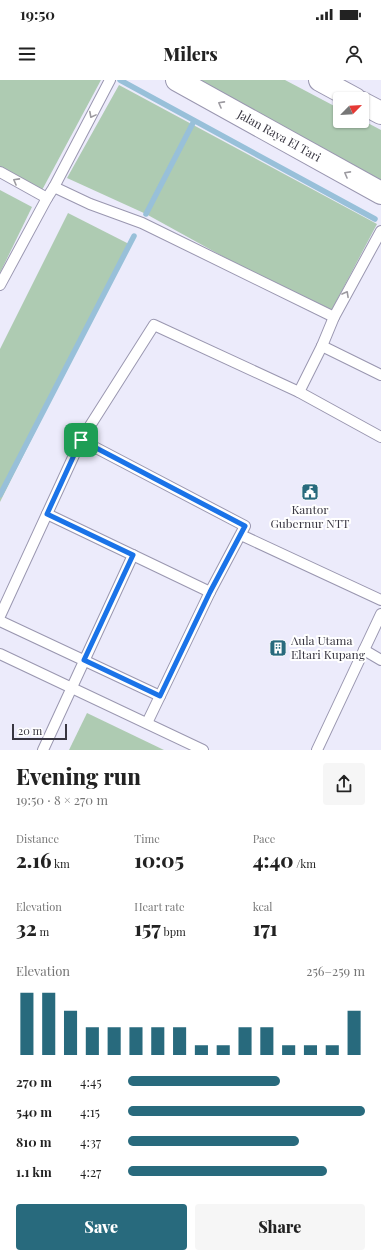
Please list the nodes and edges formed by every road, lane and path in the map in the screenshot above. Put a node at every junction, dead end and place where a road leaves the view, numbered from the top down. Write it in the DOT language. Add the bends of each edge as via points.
graph roads {
  1 [pos="110,80"];
  2 [pos="177,80"];
  3 [pos="320,80"];
  4 [pos="343,92"];
  5 [pos="369,106"];
  6 [pos="381,113"];
  7 [pos="0,172"];
  8 [pos="54,186"];
  9 [pos="381,193"];
  10 [pos="46,198"];
  11 [pos="381,231"];
  12 [pos="0,285"];
  13 [pos="334,317"];
  14 [pos="322,346"];
  15 [pos="381,375"];
  16 [pos="299,392"];
  17 [pos="381,436"];
  18 [pos="81,440"];
  19 [pos="47,514"];
  20 [pos="241,535"];
  21 [pos="133,555"];
  22 [pos="210,592"];
  23 [pos="381,600"];
  24 [pos="381,614"];
  25 [pos="0,616"];
  26 [pos="0,621"];
  27 [pos="364,650"];
  28 [pos="0,654"];
  29 [pos="84,660"];
  30 [pos="381,660"];
  31 [pos="71,688"];
  32 [pos="160,696"];
  33 [pos="146,723"];
  34 [pos="42,750"];
  35 [pos="203,750"];
  36 [pos="317,750"];
  1 -- 8 [label="lane, one-way"];
  9 -- 2 [label="main road, Jalan Raya El Tari, one-way"];
  3 -- 4 [label="main road"];
  5 -- 6 [label="main road"];
  10 -- 7 [label="lane, one-way"];
  8 -- 10 [label="lane"];
  8 -- 13 [label="lane" via="142,223"];
  10 -- 12 [label="lane"];
  13 -- 11 [label="lane, one-way"];
  13 -- 14 [label="lane"];
  14 -- 15 [label="lane"];
  14 -- 16 [label="lane"];
  16 -- 17 [label="lane"];
  16 -- 18 [label="lane" via="154,325"];
  18 -- 19 [label="lane"];
  18 -- 20 [label="lane" via="245,526"];
  19 -- 21 [label="lane"];
  19 -- 25 [label="lane"];
  20 -- 22 [label="lane"];
  20 -- 23 [label="lane"];
  21 -- 22 [label="lane"];
  21 -- 29 [label="lane"];
  22 -- 32 [label="lane"];
  24 -- 27 [label="lane"];
  26 -- 29 [label="lane"];
  27 -- 30 [label="lane"];
  27 -- 36 [label="lane"];
  28 -- 31 [label="lane"];
  29 -- 31 [label="lane"];
  29 -- 32 [label="lane"];
  31 -- 33 [label="lane"];
  31 -- 34 [label="lane"];
  32 -- 33 [label="lane"];
  33 -- 35 [label="lane"];
}
